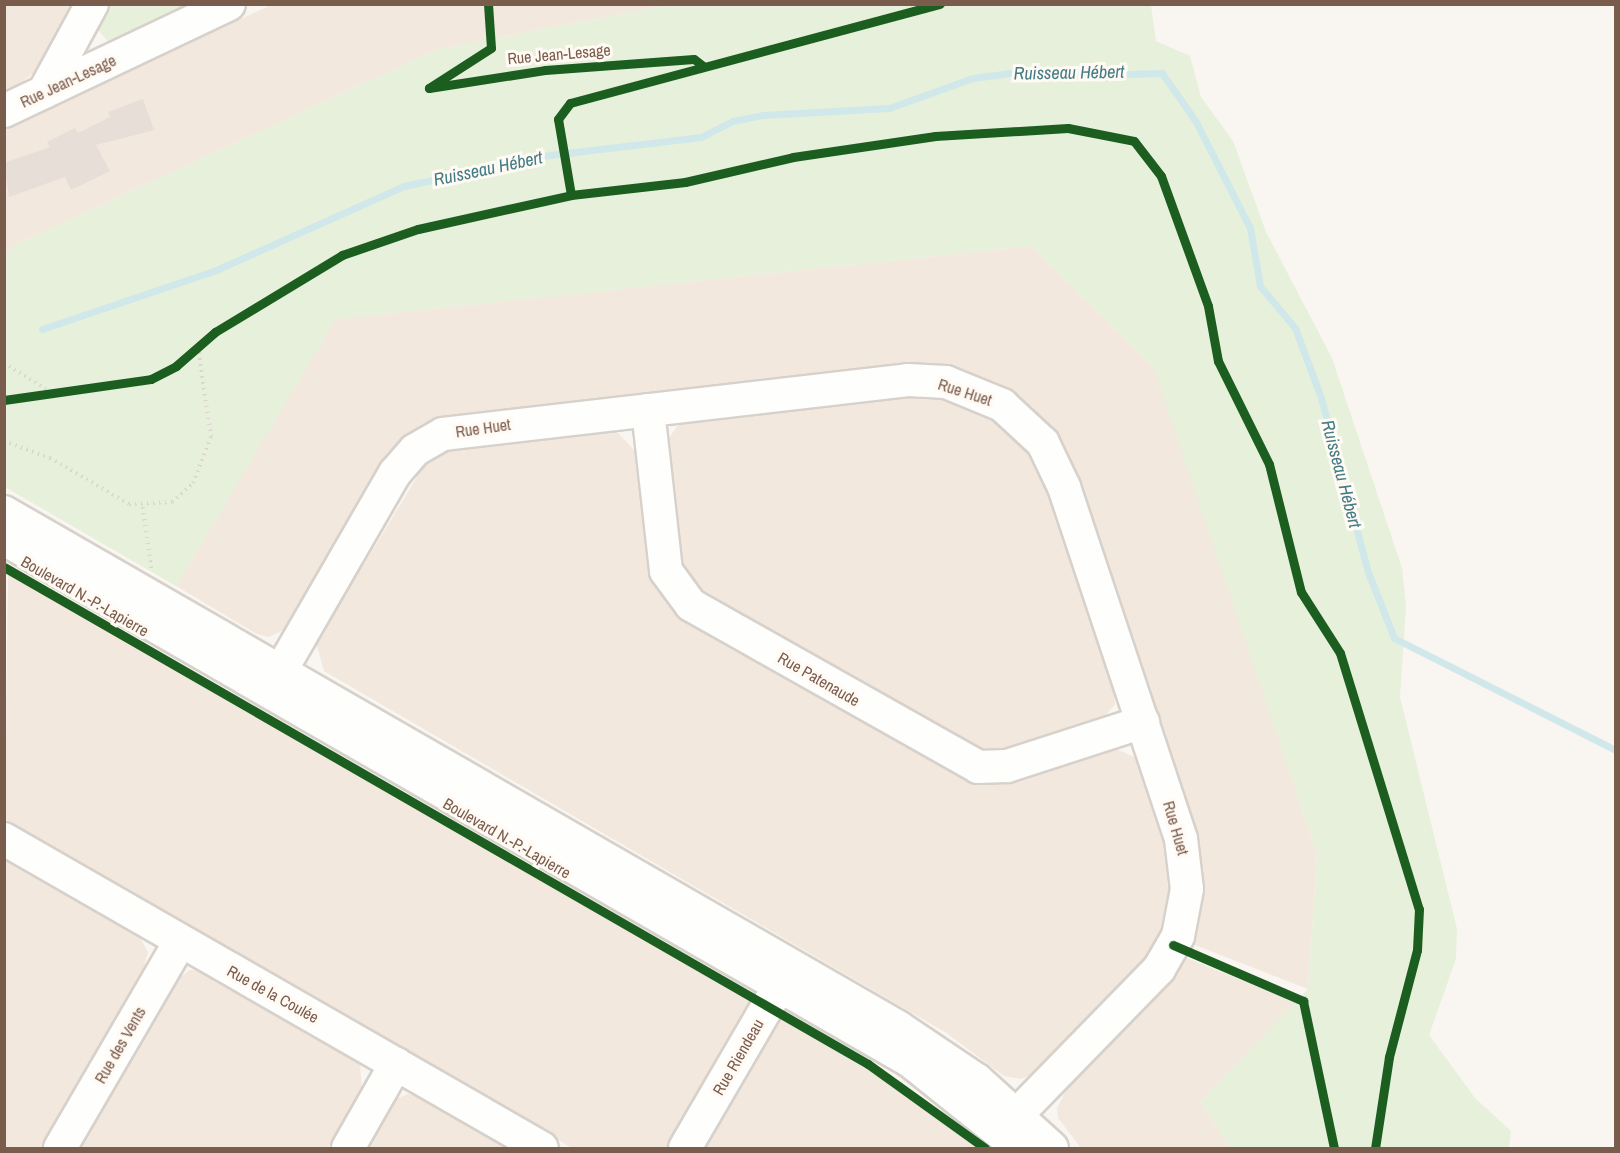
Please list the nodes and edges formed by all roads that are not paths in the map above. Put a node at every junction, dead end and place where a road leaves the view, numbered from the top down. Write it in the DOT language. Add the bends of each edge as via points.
graph roads {
  1 [pos="92,4"];
  2 [pos="229,4"];
  3 [pos="44,92"];
  4 [pos="4,111"];
  5 [pos="648,410"];
  6 [pos="4,512"];
  7 [pos="4,539"];
  8 [pos="275,681"];
  9 [pos="1143,722"];
  10 [pos="4,839"];
  11 [pos="180,942"];
  12 [pos="785,976"];
  13 [pos="396,1064"];
  14 [pos="1013,1131"];
  15 [pos="60,1149"];
  16 [pos="348,1149"];
  17 [pos="542,1149"];
  18 [pos="685,1149"];
  19 [pos="1052,1149"];
  1 -- 3 [label="street"];
  2 -- 3 [label="street, Rue Jean-Lesage"];
  3 -- 4 [label="street, Rue Jean-Lesage"];
  5 -- 8 [label="street, Rue Huet" via="456,431 423,444 395,473"];
  5 -- 9 [label="street, Rue Patenaude" via="666,571 691,605 978,767 1007,766"];
  5 -- 9 [label="street, Rue Huet" via="922,380 946,382 1002,405 1043,443 1058,470"];
  6 -- 8 [label="street, Boulevard N.-P.-Lapierre"];
  7 -- 8 [label="street, Boulevard N.-P.-Lapierre"];
  8 -- 12 [label="street, Boulevard N.-P.-Lapierre"];
  9 -- 14 [label="street, Rue Huet" via="1186,861 1185,908 1178,936 1144,988"];
  10 -- 11 [label="street, Rue de la Coulée"];
  11 -- 13 [label="street, Rue de la Coulée"];
  11 -- 15 [label="street, Rue des Vents"];
  12 -- 14 [label="street, Boulevard N.-P.-Lapierre" via="956,1064"];
  12 -- 18 [label="street, Rue Riendeau"];
  13 -- 16 [label="street"];
  13 -- 17 [label="street, Rue de la Coulée"];
  14 -- 19 [label="street, Boulevard N.-P.-Lapierre"];
}
